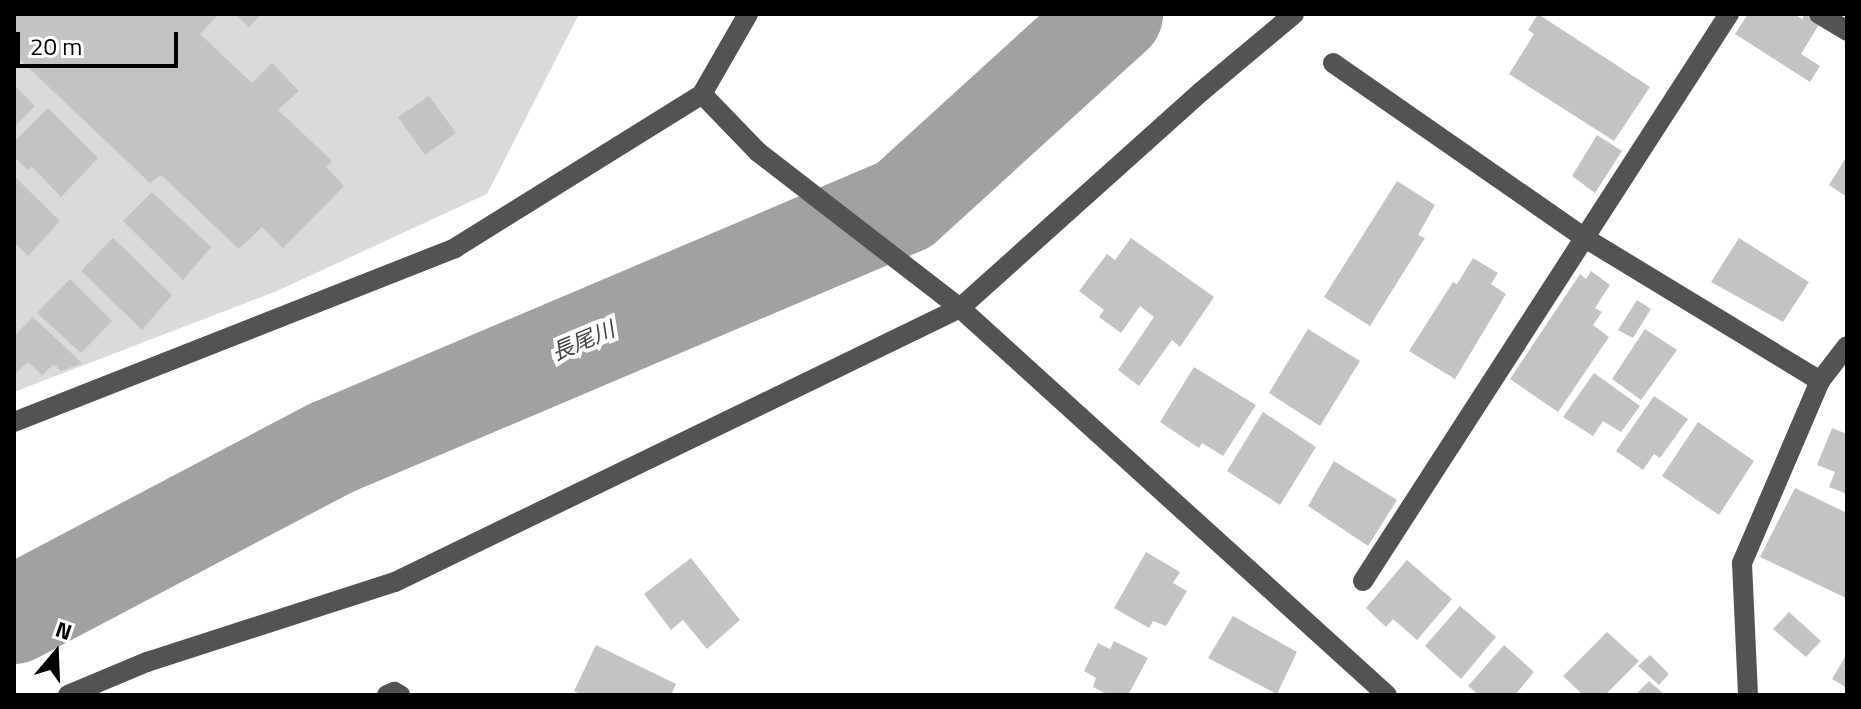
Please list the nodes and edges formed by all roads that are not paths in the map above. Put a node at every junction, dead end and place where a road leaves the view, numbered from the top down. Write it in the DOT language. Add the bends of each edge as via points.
graph roads {
  1 [pos="748,14"];
  2 [pos="1294,14"];
  3 [pos="1729,14"];
  4 [pos="1819,14"];
  5 [pos="1847,31"];
  6 [pos="1333,63"];
  7 [pos="702,94"];
  8 [pos="1585,238"];
  9 [pos="960,308"];
  10 [pos="1847,346"];
  11 [pos="1820,381"];
  12 [pos="14,422"];
  13 [pos="1363,581"];
  14 [pos="68,695"];
  15 [pos="387,695"];
  16 [pos="400,695"];
  17 [pos="1387,695"];
  18 [pos="1748,695"];
  1 -- 7 [label="street"];
  2 -- 9 [label="street"];
  3 -- 8 [label="street"];
  4 -- 5 [label="street"];
  6 -- 8 [label="street"];
  7 -- 9 [label="street" via="758,152"];
  7 -- 12 [label="street" via="455,248"];
  8 -- 11 [label="street"];
  8 -- 13 [label="street"];
  9 -- 14 [label="street" via="395,582 147,662"];
  9 -- 17 [label="street"];
  10 -- 11 [label="street"];
  11 -- 18 [label="street" via="1742,563"];
  15 -- 16 [label="street"];
}
